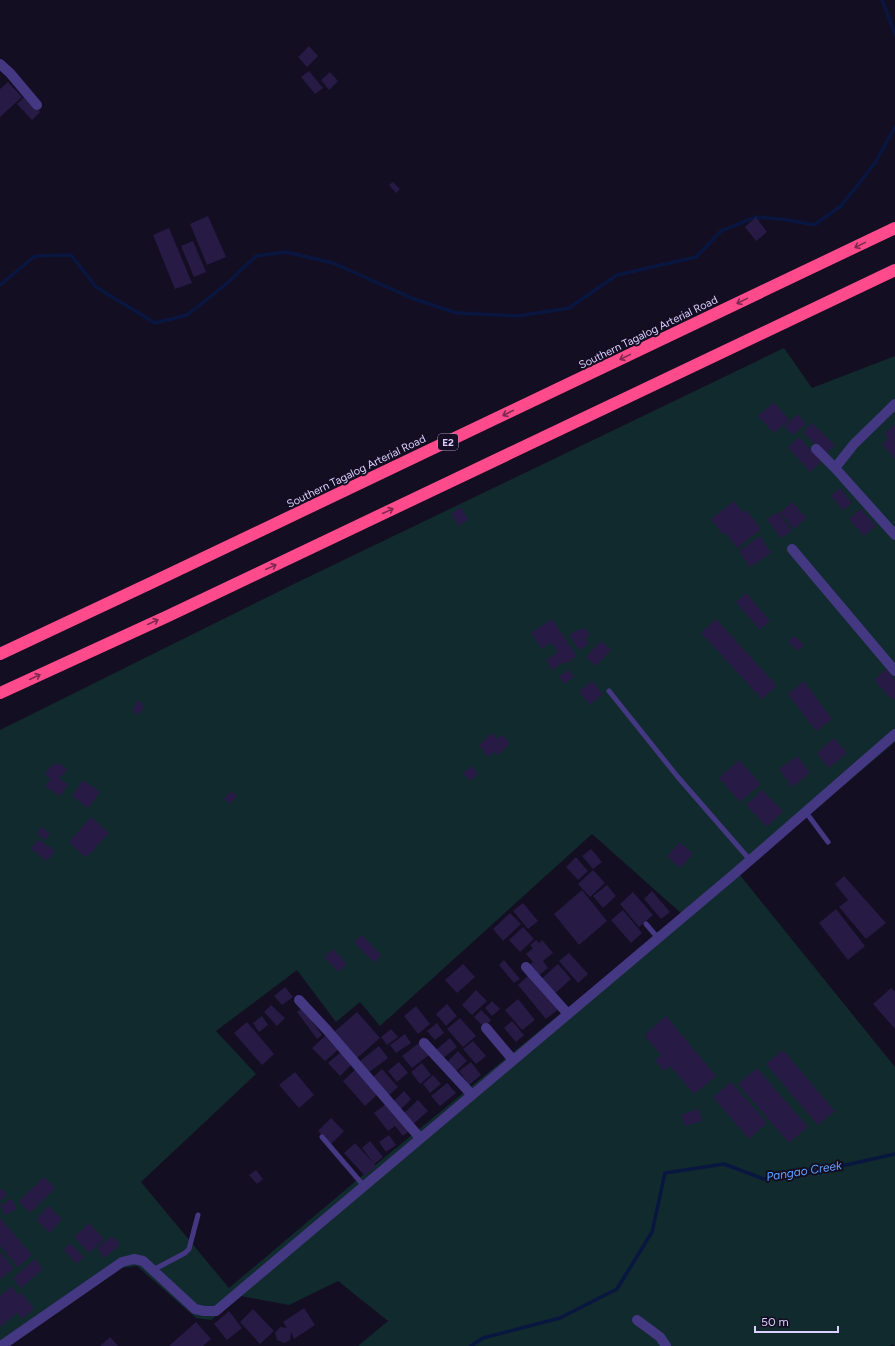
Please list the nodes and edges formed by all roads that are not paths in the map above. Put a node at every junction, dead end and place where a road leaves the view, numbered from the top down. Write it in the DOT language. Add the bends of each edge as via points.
graph roads {
  1 [pos="0,64"];
  2 [pos="37,104"];
  3 [pos="895,228"];
  4 [pos="895,270"];
  5 [pos="895,404"];
  6 [pos="816,449"];
  7 [pos="835,468"];
  8 [pos="895,535"];
  9 [pos="792,549"];
  10 [pos="0,654"];
  11 [pos="895,670"];
  12 [pos="610,692"];
  13 [pos="0,694"];
  14 [pos="895,734"];
  15 [pos="805,811"];
  16 [pos="828,842"];
  17 [pos="750,860"];
  18 [pos="646,924"];
  19 [pos="658,938"];
  20 [pos="526,967"];
  21 [pos="299,1000"];
  22 [pos="568,1014"];
  23 [pos="486,1028"];
  24 [pos="424,1043"];
  25 [pos="513,1060"];
  26 [pos="472,1094"];
  27 [pos="322,1136"];
  28 [pos="420,1138"];
  29 [pos="364,1186"];
  30 [pos="198,1215"];
  31 [pos="153,1270"];
  32 [pos="637,1320"];
  33 [pos="1,1346"];
  34 [pos="666,1346"];
  1 -- 2 [label="street"];
  3 -- 10 [label="highway, Southern Tagalog Arterial Road / E2, one-way"];
  13 -- 4 [label="highway, one-way"];
  5 -- 7 [label="street" via="854,444"];
  6 -- 7 [label="street"];
  7 -- 8 [label="street"];
  9 -- 11 [label="street"];
  12 -- 17 [label="lane" via="677,776"];
  14 -- 15 [label="street"];
  15 -- 16 [label="lane"];
  15 -- 17 [label="street"];
  17 -- 19 [label="street"];
  18 -- 19 [label="lane"];
  19 -- 22 [label="street"];
  20 -- 22 [label="street"];
  21 -- 28 [label="street"];
  22 -- 25 [label="street"];
  23 -- 25 [label="street"];
  24 -- 26 [label="street"];
  25 -- 26 [label="street"];
  26 -- 28 [label="street"];
  27 -- 29 [label="lane"];
  28 -- 29 [label="street"];
  29 -- 31 [label="street" via="216,1311 204,1312 195,1308"];
  30 -- 31 [label="lane" via="189,1249"];
  31 -- 33 [label="street" via="143,1261 134,1259 122,1262"];
  32 -- 34 [label="street" via="660,1337"];
}
